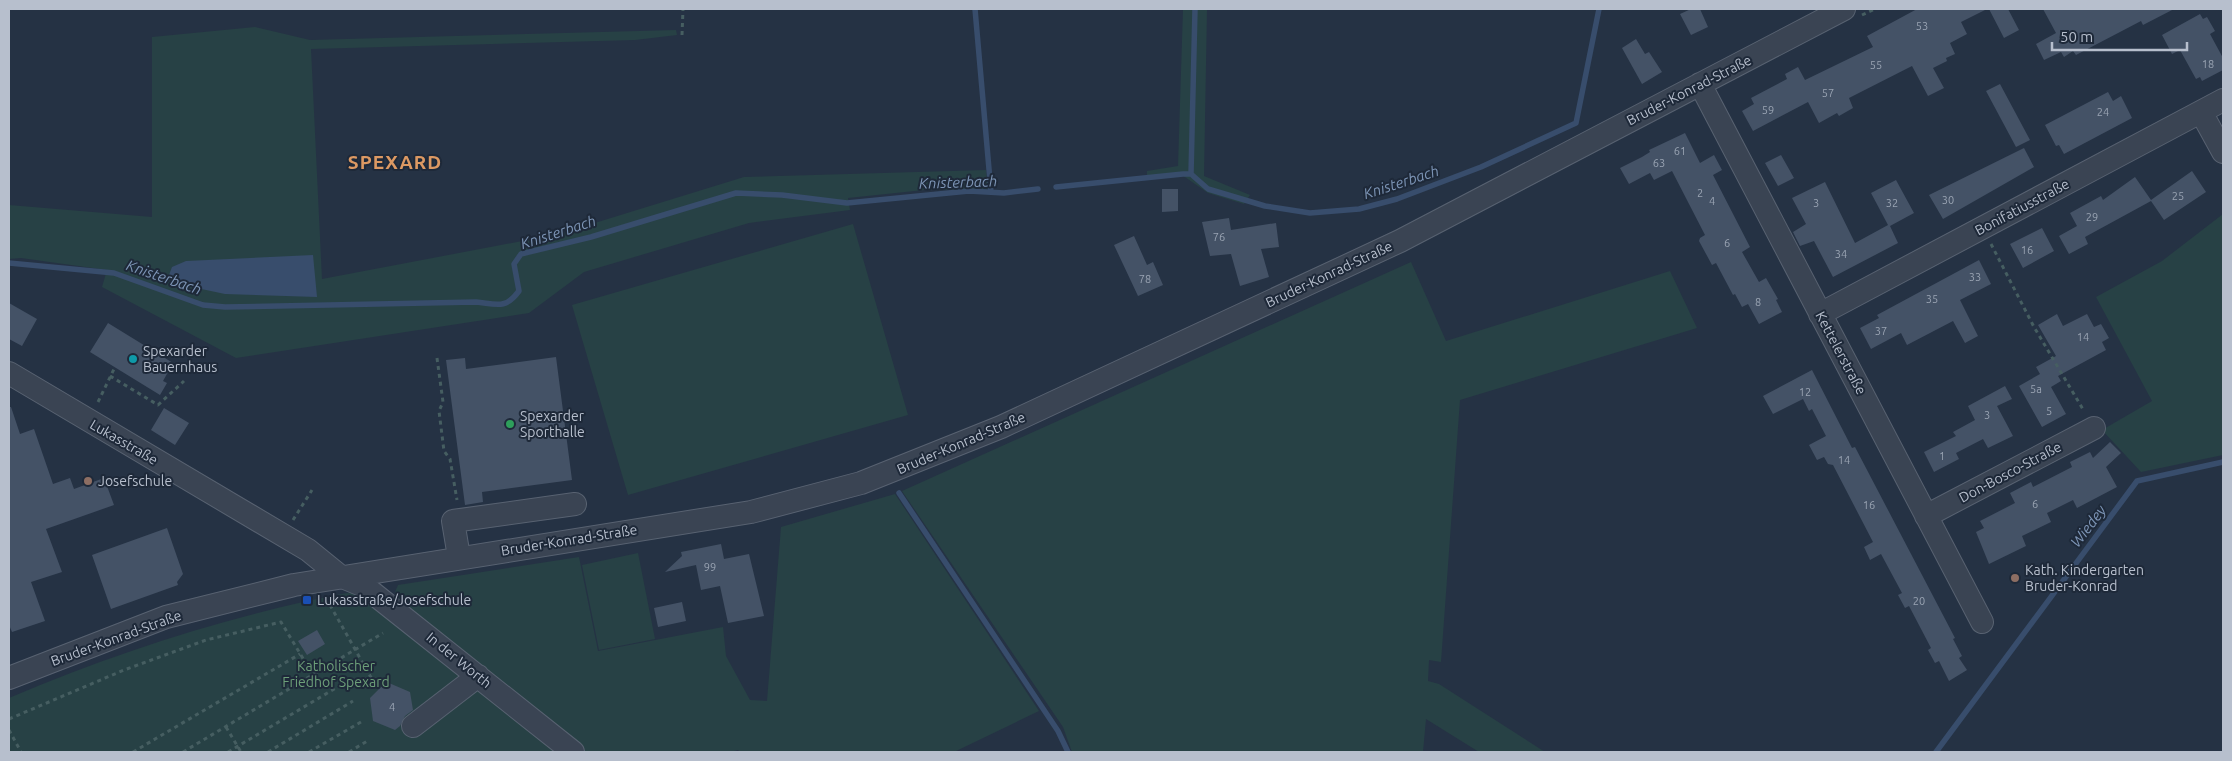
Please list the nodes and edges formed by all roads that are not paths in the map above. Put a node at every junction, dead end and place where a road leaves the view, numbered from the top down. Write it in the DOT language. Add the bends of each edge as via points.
graph roads {
  1 [pos="1844,9"];
  2 [pos="1700,84"];
  3 [pos="2223,100"];
  4 [pos="2201,112"];
  5 [pos="2223,152"];
  6 [pos="1820,314"];
  7 [pos="9,373"];
  8 [pos="2094,428"];
  9 [pos="575,504"];
  10 [pos="1926,516"];
  11 [pos="459,557"];
  12 [pos="340,576"];
  13 [pos="1982,622"];
  14 [pos="478,676"];
  15 [pos="9,678"];
  16 [pos="414,726"];
  17 [pos="573,752"];
  1 -- 2 [label="street, Bruder-Konrad-Straße"];
  2 -- 6 [label="street, Kettelerstraße"];
  2 -- 11 [label="street, Bruder-Konrad-Straße" via="1400,241 930,457 861,483 751,512"];
  3 -- 4 [label="street, Bonifatiusstraße"];
  4 -- 5 [label="street"];
  4 -- 6 [label="street, Bonifatiusstraße"];
  6 -- 10 [label="street, Kettelerstraße"];
  7 -- 12 [label="street, Lukasstraße" via="308,550"];
  8 -- 10 [label="street, Don-Bosco-Straße"];
  9 -- 11 [label="street" via="455,512"];
  10 -- 13 [label="street, Kettelerstraße"];
  11 -- 12 [label="street, Bruder-Konrad-Straße"];
  12 -- 14 [label="street, In der Worth" via="364,586"];
  12 -- 15 [label="street, Bruder-Konrad-Straße" via="294,584 166,617"];
  14 -- 16 [label="street"];
  14 -- 17 [label="street, In der Worth"];
}
